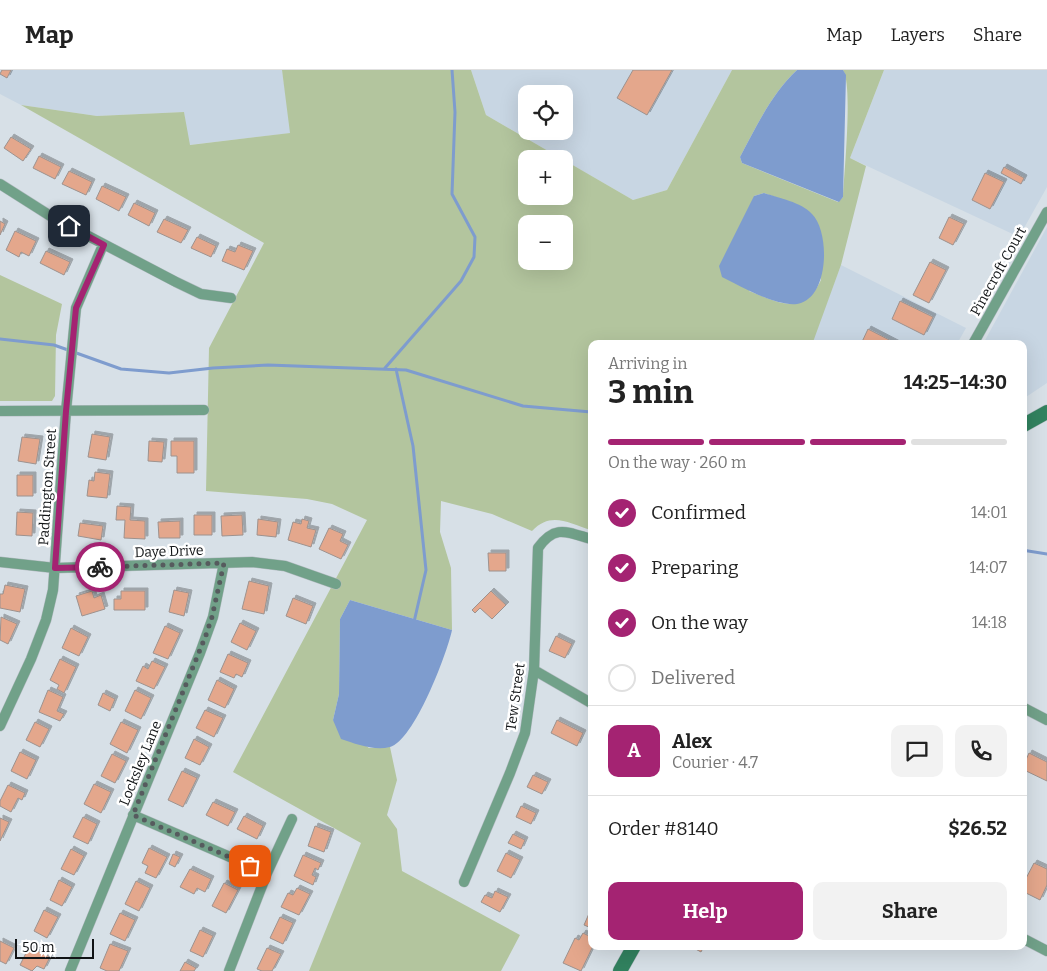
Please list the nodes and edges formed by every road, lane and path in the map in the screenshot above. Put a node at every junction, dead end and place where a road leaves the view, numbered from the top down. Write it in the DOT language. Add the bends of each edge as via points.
graph roads {
  1 [pos="0,184"];
  2 [pos="1047,212"];
  3 [pos="104,245"];
  4 [pos="231,298"];
  5 [pos="974,340"];
  6 [pos="0,410"];
  7 [pos="204,410"];
  8 [pos="66,411"];
  9 [pos="1047,412"];
  10 [pos="1027,423"];
  11 [pos="588,538"];
  12 [pos="0,562"];
  13 [pos="224,563"];
  14 [pos="55,568"];
  15 [pos="336,584"];
  16 [pos="534,670"];
  17 [pos="588,701"];
  18 [pos="1027,710"];
  19 [pos="1047,720"];
  20 [pos="0,726"];
  21 [pos="133,815"];
  22 [pos="292,819"];
  23 [pos="267,873"];
  24 [pos="464,882"];
  25 [pos="1027,941"];
  26 [pos="632,950"];
  27 [pos="1047,951"];
  28 [pos="70,971"];
  29 [pos="229,971"];
  30 [pos="620,971"];
  1 -- 3 [label="street"];
  2 -- 5 [label="street, Pinecroft Court"];
  3 -- 4 [label="street" via="201,294"];
  3 -- 8 [label="street, Paddington Street" via="76,308"];
  6 -- 8 [label="street"];
  7 -- 8 [label="street"];
  8 -- 14 [label="street, Paddington Street"];
  9 -- 10 [label="street"];
  11 -- 16 [label="street, Tew Street" via="562,530 547,536 538,548"];
  12 -- 14 [label="street, Daye Drive"];
  13 -- 14 [label="street, Daye Drive"];
  13 -- 15 [label="street, Daye Drive" via="285,566"];
  13 -- 21 [label="street, Locksley Lane" via="206,635"];
  14 -- 20 [label="street, Paddington Street" via="46,620"];
  16 -- 17 [label="street"];
  16 -- 24 [label="street, Tew Street" via="525,733"];
  18 -- 19 [label="street"];
  21 -- 23 [label="street"];
  21 -- 28 [label="street, Locksley Lane"];
  22 -- 23 [label="street"];
  23 -- 29 [label="street"];
  25 -- 27 [label="street"];
  26 -- 30 [label="street"];
}
